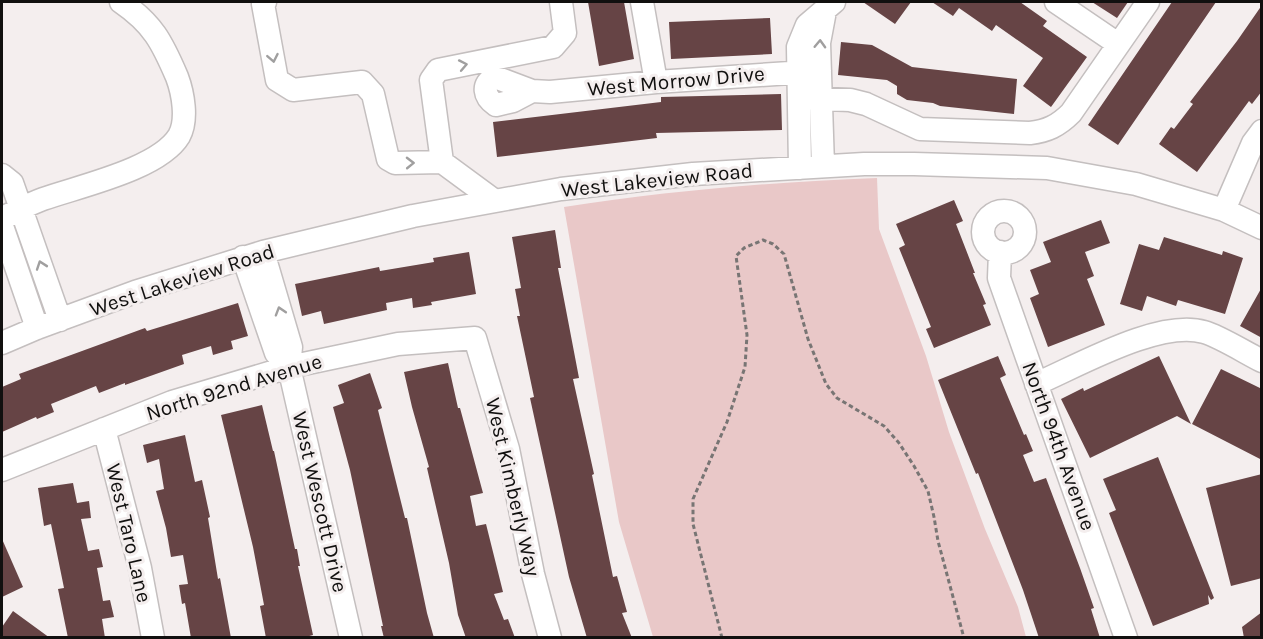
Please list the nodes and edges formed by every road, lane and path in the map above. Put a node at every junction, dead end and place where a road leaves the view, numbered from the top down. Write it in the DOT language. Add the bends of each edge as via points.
graph roads {
  1 [pos="121,2"];
  2 [pos="265,2"];
  3 [pos="561,2"];
  4 [pos="642,2"];
  5 [pos="1056,2"];
  6 [pos="1148,2"];
  7 [pos="829,6"];
  8 [pos="1118,44"];
  9 [pos="809,71"];
  10 [pos="656,82"];
  11 [pos="532,91"];
  12 [pos="810,98"];
  13 [pos="1262,131"];
  14 [pos="442,162"];
  15 [pos="823,166"];
  16 [pos="800,168"];
  17 [pos="2,175"];
  18 [pos="495,201"];
  19 [pos="1224,210"];
  20 [pos="11,214"];
  21 [pos="2,226"];
  22 [pos="1262,228"];
  23 [pos="1000,252"];
  24 [pos="253,254"];
  25 [pos="60,320"];
  26 [pos="37,328"];
  27 [pos="475,338"];
  28 [pos="2,343"];
  29 [pos="1262,361"];
  30 [pos="289,367"];
  31 [pos="1036,384"];
  32 [pos="104,429"];
  33 [pos="2,470"];
  34 [pos="153,638"];
  35 [pos="351,638"];
  36 [pos="550,638"];
  37 [pos="722,638"];
  38 [pos="964,638"];
  39 [pos="1126,638"];
  1 -- 20 [label="street" via="155,31 167,55 181,87 184,119 180,134 151,161"];
  2 -- 14 [label="street, one-way" via="277,80 293,90 362,82 373,94 388,159 395,163"];
  14 -- 3 [label="street, one-way" via="430,80 438,70 553,47 566,33"];
  4 -- 10 [label="street"];
  5 -- 8 [label="street"];
  6 -- 8 [label="street"];
  7 -- 9 [label="street" via="815,16 801,36 798,47"];
  8 -- 12 [label="street" via="1071,113 1044,132 920,129 866,104"];
  9 -- 10 [label="street, West Morrow Drive"];
  9 -- 12 [label="street"];
  10 -- 11 [label="street, West Morrow Drive"];
  12 -- 15 [label="street"];
  12 -- 16 [label="street"];
  13 -- 19 [label="street"];
  14 -- 18 [label="street"];
  15 -- 16 [label="street, West Lakeview Road"];
  15 -- 19 [label="street, West Lakeview Road" via="1047,168 1136,184"];
  16 -- 18 [label="street, West Lakeview Road" via="693,174"];
  17 -- 20 [label="street" via="12,183"];
  18 -- 24 [label="street, West Lakeview Road"];
  19 -- 22 [label="street, West Lakeview Road"];
  25 -- 20 [label="street, one-way"];
  21 -- 26 [label="street"];
  23 -- 31 [label="street, North 94th Avenue" via="999,278"];
  24 -- 25 [label="street, West Lakeview Road"];
  24 -- 30 [label="street, West Wescott Drive" via="276,353"];
  25 -- 26 [label="street, West Lakeview Road"];
  26 -- 28 [label="street, West Lakeview Road"];
  27 -- 30 [label="street, North 92nd Avenue" via="398,344"];
  27 -- 36 [label="street, West Kimberly Way" via="507,449"];
  29 -- 31 [label="street" via="1205,332 1179,330 1131,341"];
  30 -- 32 [label="street, North 92nd Avenue" via="172,402"];
  30 -- 35 [label="street, West Wescott Drive"];
  31 -- 39 [label="street, North 94th Avenue"];
  32 -- 33 [label="street, North 92nd Avenue"];
  32 -- 34 [label="street, West Taro Lane" via="140,568"];
  37 -- 38 [label="path" via="693,524 693,499 727,422 745,367 747,335 736,256 763,240 784,254 808,339 826,384 837,398 884,426 928,491"];
}
